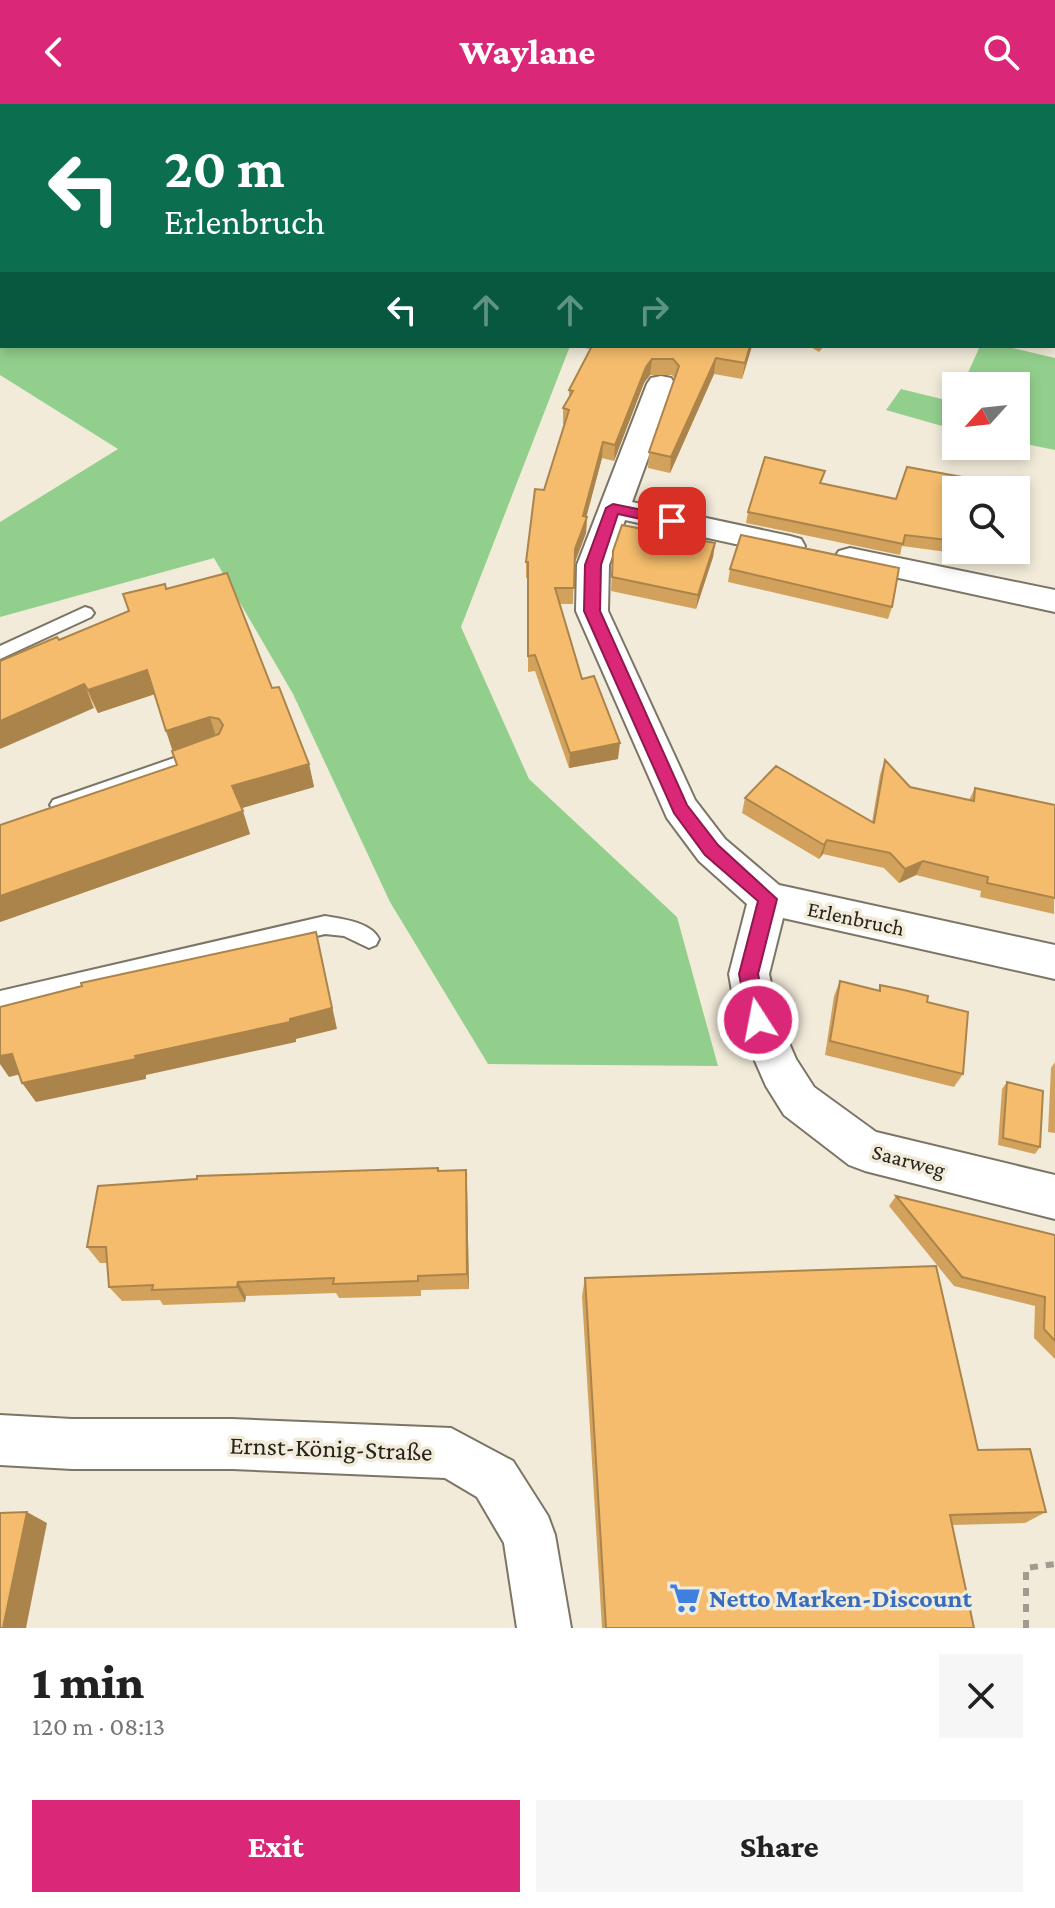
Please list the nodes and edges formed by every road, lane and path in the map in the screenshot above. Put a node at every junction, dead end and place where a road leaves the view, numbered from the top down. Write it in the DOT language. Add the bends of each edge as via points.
graph roads {
  1 [pos="597,348"];
  2 [pos="607,349"];
  3 [pos="661,384"];
  4 [pos="613,508"];
  5 [pos="1055,601"];
  6 [pos="85,613"];
  7 [pos="0,653"];
  8 [pos="218,750"];
  9 [pos="44,811"];
  10 [pos="768,899"];
  11 [pos="369,939"];
  12 [pos="1055,962"];
  13 [pos="0,1000"];
  14 [pos="1055,1197"];
  15 [pos="0,1440"];
  16 [pos="1055,1564"];
  17 [pos="544,1628"];
  18 [pos="1026,1628"];
  1 -- 2 [label="path"];
  3 -- 4 [label="street, Erlenbruch"];
  4 -- 5 [label="street"];
  4 -- 10 [label="street, Erlenbruch" via="593,565 592,611 680,808 712,850"];
  6 -- 7 [label="lane"];
  8 -- 9 [label="lane"];
  10 -- 12 [label="street, Erlenbruch"];
  10 -- 14 [label="street, Saarweg" via="749,974 758,1020 799,1101 865,1150"];
  11 -- 13 [label="lane" via="325,925"];
  15 -- 17 [label="street, Ernst-König-Straße" via="451,1453 495,1479 529,1535"];
  16 -- 18 [label="path" via="1026,1568"];
}
